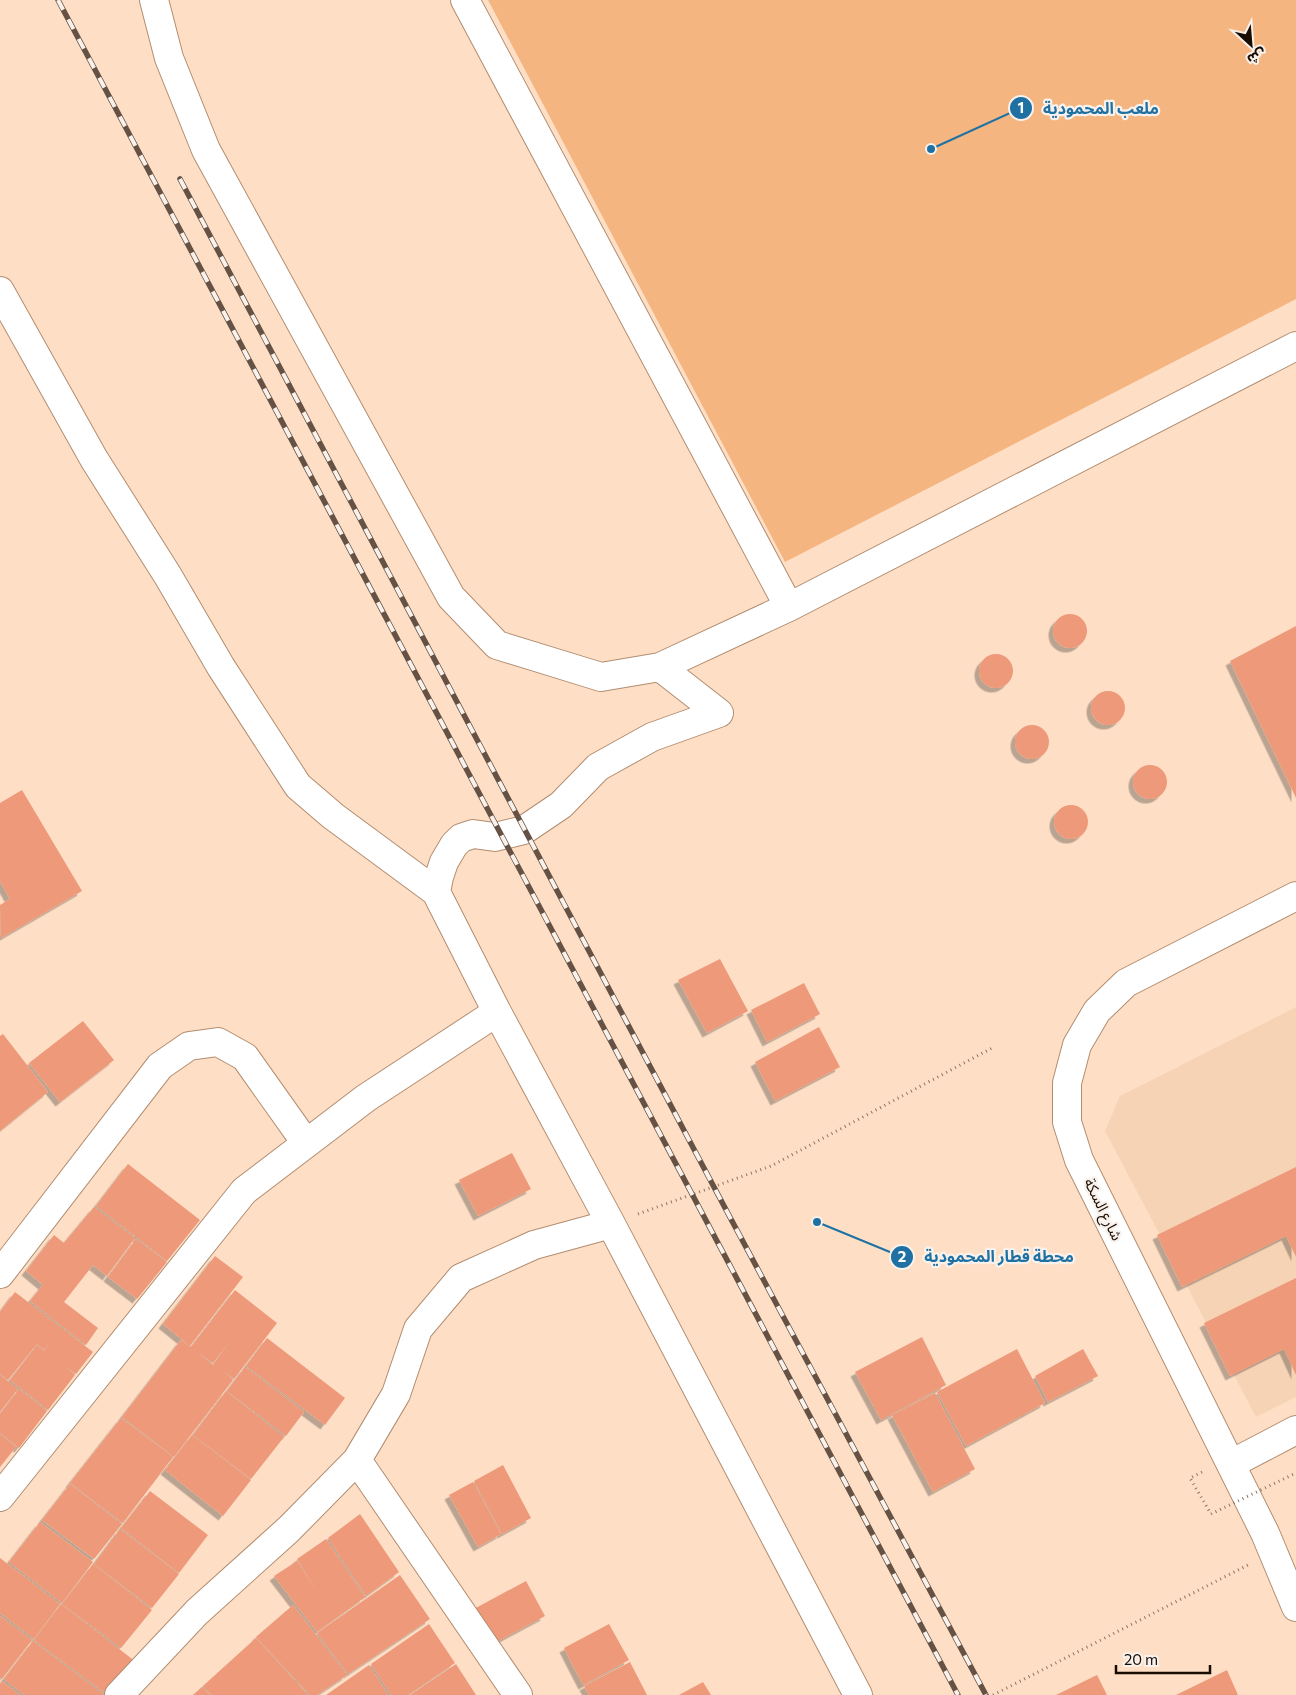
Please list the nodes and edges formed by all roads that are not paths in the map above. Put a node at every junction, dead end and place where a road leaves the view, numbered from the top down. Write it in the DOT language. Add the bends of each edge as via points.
graph roads {
  1 [pos="154,0"];
  2 [pos="465,0"];
  3 [pos="0,291"];
  4 [pos="1296,346"];
  5 [pos="789,607"];
  6 [pos="660,668"];
  7 [pos="436,892"];
  8 [pos="1296,896"];
  9 [pos="497,1012"];
  10 [pos="306,1143"];
  11 [pos="611,1224"];
  12 [pos="0,1274"];
  13 [pos="1296,1430"];
  14 [pos="357,1460"];
  15 [pos="1231,1464"];
  16 [pos="0,1497"];
  17 [pos="1296,1607"];
  18 [pos="120,1695"];
  19 [pos="518,1695"];
  20 [pos="858,1695"];
  1 -- 6 [label="street" via="169,58 206,150 451,597 496,645 601,676"];
  2 -- 5 [label="street"];
  3 -- 7 [label="street" via="94,459 298,786"];
  4 -- 5 [label="street"];
  5 -- 6 [label="street"];
  6 -- 7 [label="street" via="719,713 652,737 598,768 561,805 524,830 495,837 473,834 461,838 444,862"];
  7 -- 9 [label="street"];
  8 -- 15 [label="street, شارع السكة" via="1126,983 1097,1011 1078,1045 1067,1083 1067,1122 1079,1160"];
  9 -- 10 [label="street" via="366,1098"];
  9 -- 11 [label="street"];
  10 -- 12 [label="street" via="245,1056 218,1042 189,1046 160,1066"];
  10 -- 16 [label="street" via="244,1191"];
  11 -- 14 [label="street" via="534,1245 461,1278 418,1329 396,1394"];
  11 -- 20 [label="street"];
  13 -- 15 [label="street"];
  14 -- 18 [label="street" via="289,1529 197,1612"];
  14 -- 19 [label="street"];
  15 -- 17 [label="street, شارع السكة"];
}
